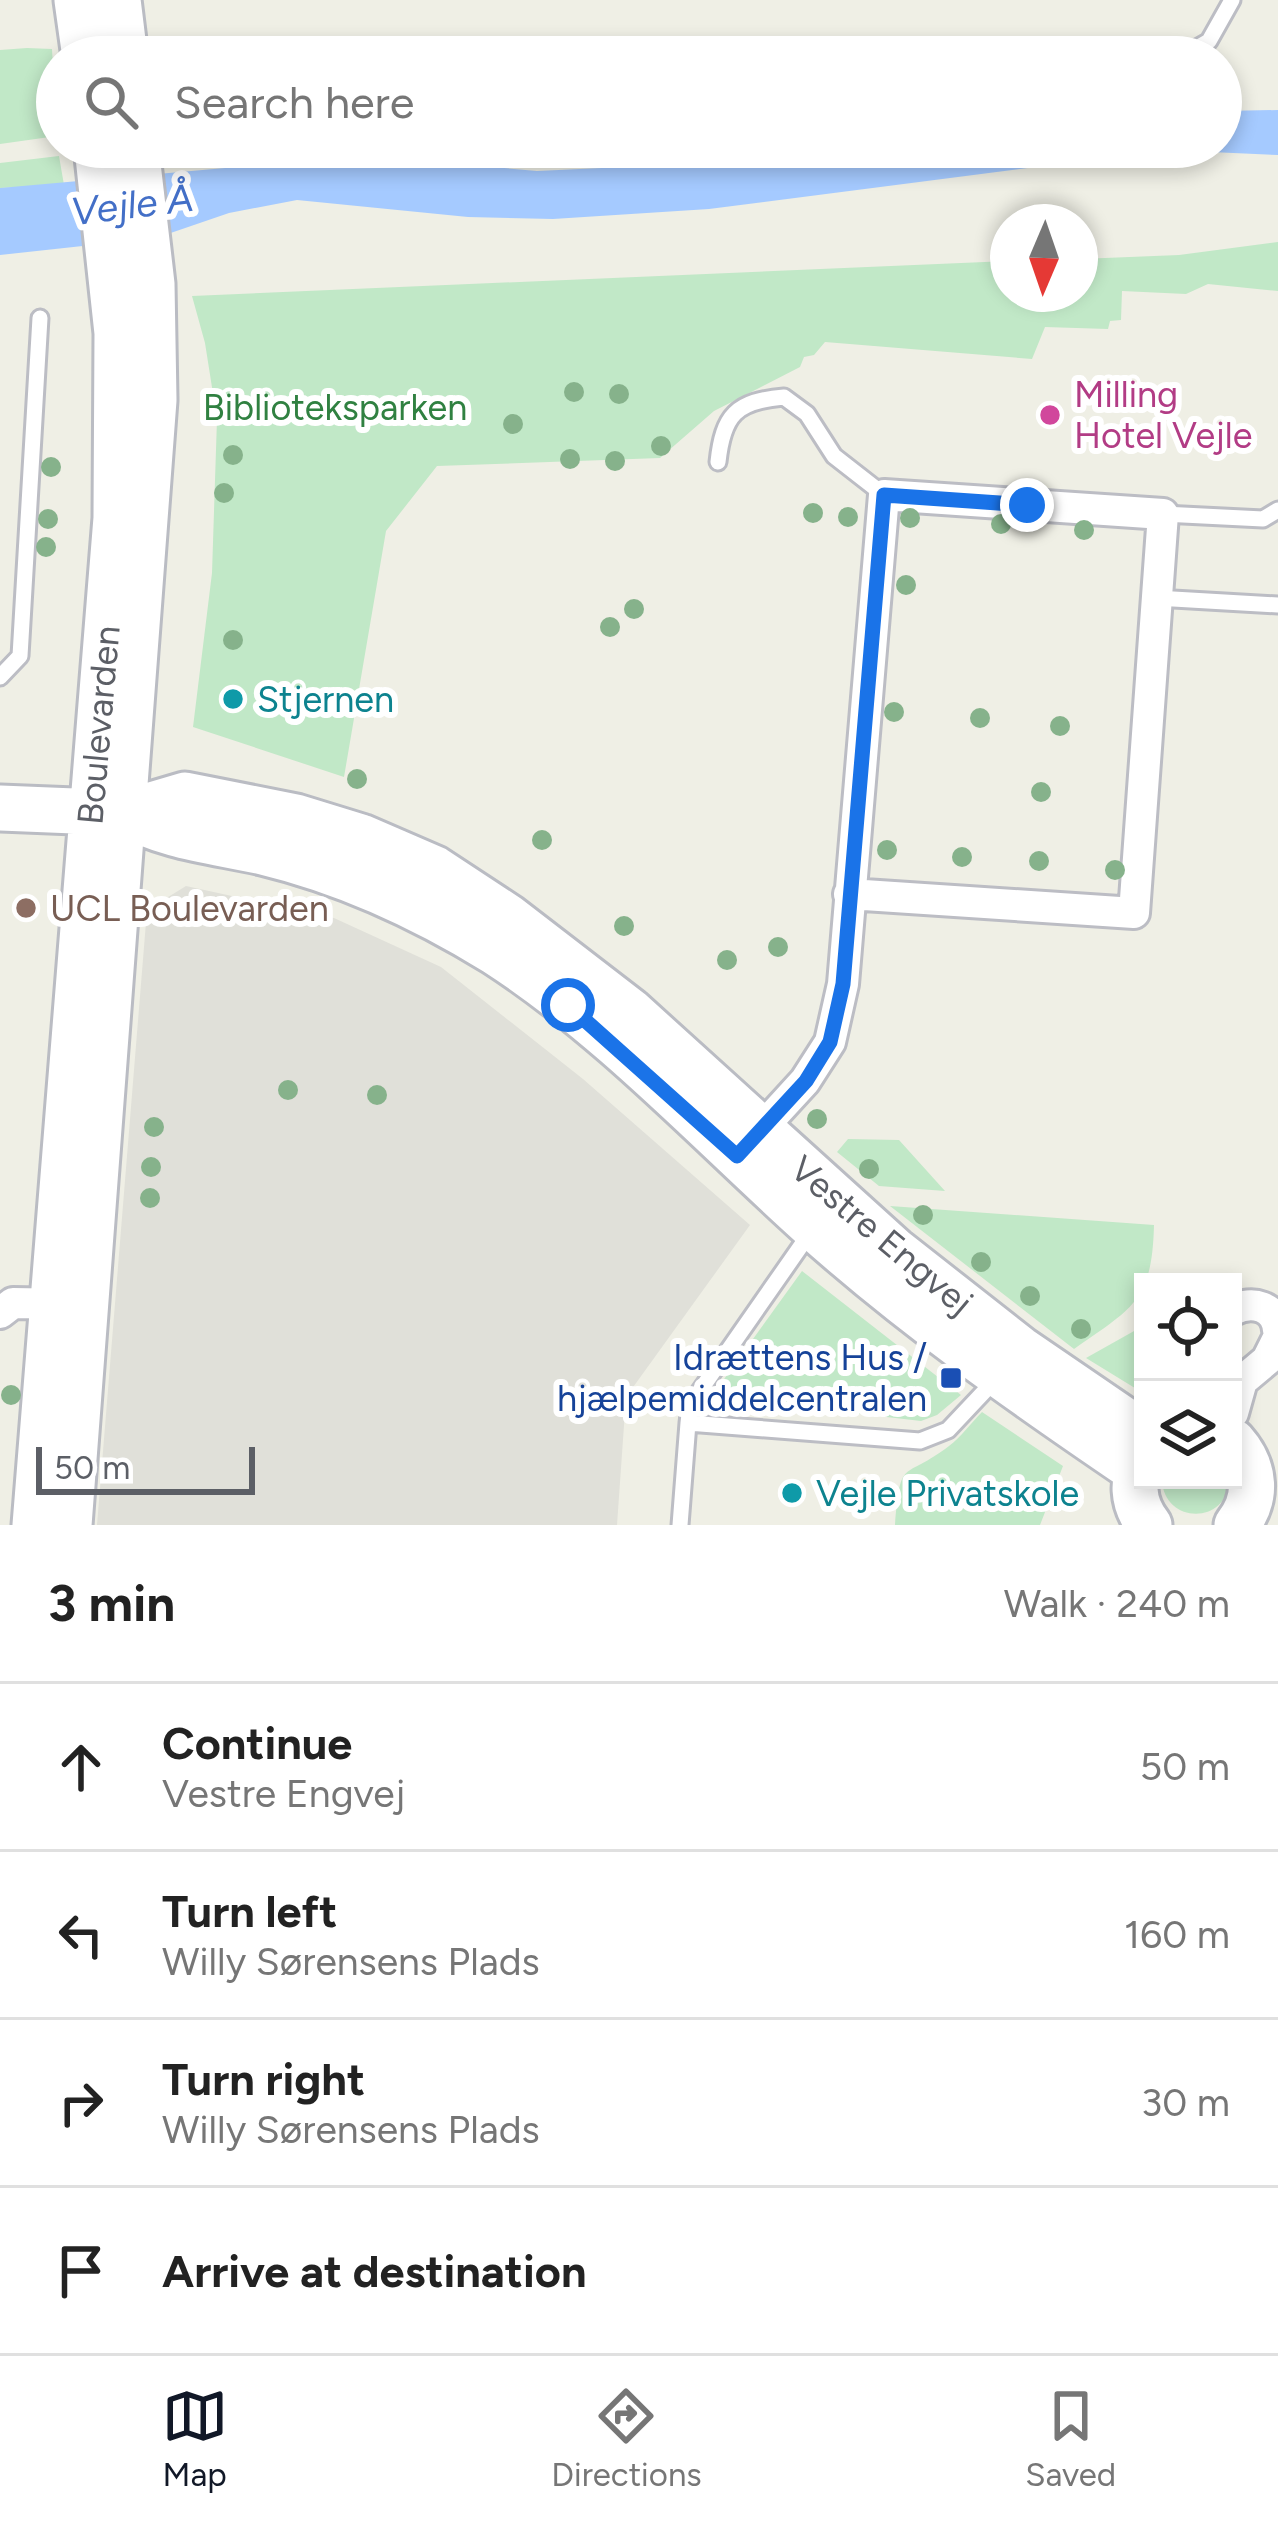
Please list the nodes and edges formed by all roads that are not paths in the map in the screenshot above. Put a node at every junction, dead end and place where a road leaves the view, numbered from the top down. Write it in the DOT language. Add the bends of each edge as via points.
graph roads {
  1 [pos="77,0"];
  2 [pos="120,0"];
  3 [pos="1232,0"];
  4 [pos="82,36"];
  5 [pos="123,36"];
  6 [pos="1212,36"];
  7 [pos="119,168"];
  8 [pos="40,318"];
  9 [pos="718,462"];
  10 [pos="884,495"];
  11 [pos="1278,510"];
  12 [pos="1163,514"];
  13 [pos="1156,598"];
  14 [pos="1278,604"];
  15 [pos="0,677"];
  16 [pos="0,808"];
  17 [pos="107,811"];
  18 [pos="849,894"];
  19 [pos="748,1143"];
  20 [pos="814,1227"];
  21 [pos="70,1304"];
  22 [pos="1242,1305"];
  23 [pos="0,1313"];
  24 [pos="1278,1334"];
  25 [pos="1010,1362"];
  26 [pos="1242,1372"];
  27 [pos="688,1423"];
  28 [pos="1134,1447"];
  29 [pos="1254,1478"];
  30 [pos="1137,1489"];
  31 [pos="35,1525"];
  32 [pos="69,1525"];
  33 [pos="680,1525"];
  34 [pos="1149,1525"];
  35 [pos="1237,1525"];
  1 -- 4 [label="street"];
  2 -- 5 [label="street"];
  3 -- 6 [label="lane"];
  7 -- 17 [label="street, Boulevarden" via="128,257 154,317 154,400"];
  8 -- 15 [label="lane" via="20,656"];
  9 -- 10 [label="lane" via="728,419 742,406 784,397 807,414 834,456"];
  10 -- 12 [label="street"];
  10 -- 18 [label="street"];
  11 -- 12 [label="lane" via="1263,519"];
  12 -- 13 [label="street"];
  13 -- 14 [label="lane"];
  13 -- 18 [label="street" via="1135,913"];
  16 -- 17 [label="street, Vestre Engvej"];
  17 -- 19 [label="street, Vestre Engvej" via="185,795 231,802 361,837 435,869 630,1011"];
  17 -- 21 [label="street, Boulevarden"];
  18 -- 19 [label="street" via="830,1042"];
  19 -- 20 [label="street, Vestre Engvej"];
  19 -- 25 [label="street, Vestre Engvej" via="894,1250"];
  20 -- 25 [label="street, Vestre Engvej"];
  20 -- 27 [label="lane" via="690,1405"];
  21 -- 23 [label="street" via="13,1303"];
  21 -- 31 [label="street, Boulevarden"];
  21 -- 32 [label="street, Boulevarden"];
  22 -- 24 [label="street" via="1264,1307"];
  24 -- 26 [label="street" via="1267,1360"];
  25 -- 27 [label="lane" via="948,1430 920,1441"];
  25 -- 28 [label="street, Vestre Engvej"];
  27 -- 33 [label="lane"];
  29 -- 35 [label="street"];
  30 -- 34 [label="street"];
}
